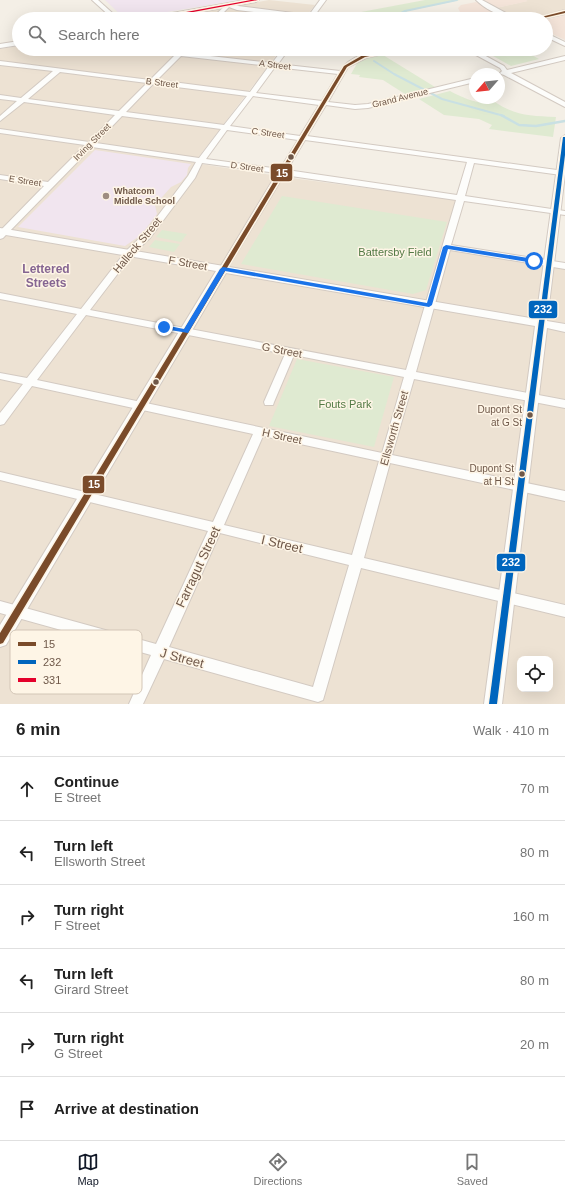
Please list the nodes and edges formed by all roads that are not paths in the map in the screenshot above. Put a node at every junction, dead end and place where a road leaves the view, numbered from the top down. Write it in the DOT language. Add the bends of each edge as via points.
graph roads {
  1 [pos="95,0"];
  2 [pos="256,0"];
  3 [pos="323,0"];
  4 [pos="479,0"];
  5 [pos="228,5"];
  6 [pos="108,12"];
  7 [pos="189,12"];
  8 [pos="221,12"];
  9 [pos="266,12"];
  10 [pos="314,12"];
  11 [pos="500,12"];
  12 [pos="565,12"];
  13 [pos="553,15"];
  14 [pos="553,38"];
  15 [pos="12,44"];
  16 [pos="565,44"];
  17 [pos="1,45"];
  18 [pos="177,56"];
  19 [pos="214,56"];
  20 [pos="280,56"];
  21 [pos="369,56"];
  22 [pos="481,56"];
  23 [pos="565,58"];
  24 [pos="0,62"];
  25 [pos="273,65"];
  26 [pos="502,68"];
  27 [pos="59,70"];
  28 [pos="505,72"];
  29 [pos="342,73"];
  30 [pos="505,75"];
  31 [pos="469,81"];
  32 [pos="152,82"];
  33 [pos="251,94"];
  34 [pos="0,97"];
  35 [pos="23,100"];
  36 [pos="323,104"];
  37 [pos="565,105"];
  38 [pos="121,113"];
  39 [pos="0,119"];
  40 [pos="225,128"];
  41 [pos="0,131"];
  42 [pos="302,138"];
  43 [pos="565,138"];
  44 [pos="90,144"];
  45 [pos="200,160"];
  46 [pos="471,161"];
  47 [pos="282,172"];
  48 [pos="560,173"];
  49 [pos="0,177"];
  50 [pos="50,185"];
  51 [pos="460,198"];
  52 [pos="560,213"];
  53 [pos="1,232"];
  54 [pos="446,247"];
  55 [pos="129,253"];
  56 [pos="549,264"];
  57 [pos="565,266"];
  58 [pos="223,269"];
  59 [pos="0,296"];
  60 [pos="429,305"];
  61 [pos="84,312"];
  62 [pos="541,324"];
  63 [pos="565,328"];
  64 [pos="186,331"];
  65 [pos="291,351"];
  66 [pos="410,374"];
  67 [pos="0,376"];
  68 [pos="30,382"];
  69 [pos="532,397"];
  70 [pos="269,402"];
  71 [pos="565,404"];
  72 [pos="141,406"];
  73 [pos="0,421"];
  74 [pos="260,431"];
  75 [pos="386,458"];
  76 [pos="0,476"];
  77 [pos="521,486"];
  78 [pos="565,496"];
  79 [pos="86,497"];
  80 [pos="216,528"];
  81 [pos="356,561"];
  82 [pos="506,597"];
  83 [pos="0,607"];
  84 [pos="565,611"];
  85 [pos="17,612"];
  86 [pos="83,630"];
  87 [pos="0,640"];
  88 [pos="142,646"];
  89 [pos="159,651"];
  90 [pos="142,690"];
  91 [pos="140,694"];
  92 [pos="318,695"];
  93 [pos="136,704"];
  94 [pos="493,704"];
  1 -- 6 [label="street"];
  2 -- 5 [label="street"];
  3 -- 10 [label="street"];
  4 -- 11 [label="street"];
  5 -- 7 [label="street"];
  5 -- 8 [label="street"];
  5 -- 9 [label="street"];
  12 -- 13 [label="street"];
  14 -- 16 [label="street"];
  15 -- 17 [label="street"];
  18 -- 32 [label="street, Irving Street"];
  19 -- 25 [label="street, A Street"];
  20 -- 25 [label="street, Halleck Street"];
  21 -- 29 [label="street" via="349,63"];
  22 -- 26 [label="street"];
  23 -- 28 [label="street"];
  24 -- 27 [label="street, B Street"];
  25 -- 29 [label="street, A Street"];
  25 -- 33 [label="street, Halleck Street"];
  27 -- 32 [label="street, B Street"];
  27 -- 35 [label="street"];
  29 -- 36 [label="street"];
  30 -- 37 [label="street"];
  31 -- 36 [label="street, Grand Avenue" via="360,107"];
  32 -- 33 [label="street, B Street"];
  32 -- 38 [label="street, Irving Street"];
  33 -- 36 [label="street, B Street"];
  33 -- 40 [label="street, Halleck Street"];
  34 -- 35 [label="street, C Street"];
  35 -- 38 [label="street, C Street"];
  35 -- 39 [label="street"];
  36 -- 42 [label="street"];
  38 -- 40 [label="street, C Street"];
  38 -- 44 [label="street, Irving Street"];
  40 -- 42 [label="street, C Street"];
  40 -- 45 [label="street, Halleck Street"];
  41 -- 44 [label="street, D Street"];
  42 -- 46 [label="street, C Street"];
  42 -- 47 [label="street"];
  43 -- 48 [label="street"];
  44 -- 45 [label="street, D Street"];
  44 -- 50 [label="street, Irving Street"];
  45 -- 47 [label="street, D Street"];
  45 -- 55 [label="street, Halleck Street" via="192,176 147,236"];
  46 -- 48 [label="street, C Street"];
  46 -- 51 [label="street, Ellsworth Street"];
  47 -- 51 [label="street, D Street"];
  47 -- 58 [label="street"];
  48 -- 52 [label="street"];
  49 -- 50 [label="street, E Street"];
  50 -- 53 [label="street, Irving Street"];
  51 -- 52 [label="street, D Street"];
  51 -- 54 [label="street, Ellsworth Street"];
  52 -- 56 [label="street"];
  53 -- 55 [label="street, F Street"];
  54 -- 56 [label="street"];
  54 -- 60 [label="street, Ellsworth Street"];
  55 -- 58 [label="street, F Street"];
  55 -- 61 [label="street, Halleck Street"];
  56 -- 57 [label="street"];
  56 -- 62 [label="street"];
  58 -- 60 [label="street, F Street"];
  58 -- 64 [label="street"];
  59 -- 61 [label="street, G Street"];
  60 -- 62 [label="street, F Street"];
  60 -- 66 [label="street, Ellsworth Street"];
  61 -- 64 [label="street, G Street"];
  61 -- 68 [label="street, Halleck Street"];
  62 -- 63 [label="street, F Street"];
  62 -- 69 [label="street"];
  64 -- 65 [label="street, G Street"];
  64 -- 72 [label="street"];
  65 -- 66 [label="street, G Street"];
  65 -- 70 [label="street"];
  66 -- 69 [label="street, G Street"];
  66 -- 75 [label="street, Ellsworth Street"];
  67 -- 68 [label="street, H Street"];
  68 -- 72 [label="street, H Street"];
  68 -- 73 [label="street, Halleck Street"];
  69 -- 71 [label="street, G Street"];
  69 -- 77 [label="street"];
  72 -- 74 [label="street, H Street"];
  72 -- 79 [label="street"];
  74 -- 75 [label="street, H Street"];
  74 -- 80 [label="street, Farragut Street"];
  75 -- 77 [label="street, H Street"];
  75 -- 81 [label="street, Ellsworth Street"];
  76 -- 79 [label="street, I Street"];
  77 -- 78 [label="street, H Street"];
  77 -- 82 [label="street"];
  79 -- 80 [label="street, I Street"];
  79 -- 85 [label="street"];
  80 -- 81 [label="street, I Street"];
  80 -- 89 [label="street, Farragut Street"];
  81 -- 82 [label="street, I Street"];
  81 -- 92 [label="street, Ellsworth Street"];
  82 -- 84 [label="street, I Street"];
  82 -- 94 [label="street"];
  83 -- 85 [label="street, J Street"];
  85 -- 86 [label="street, J Street"];
  85 -- 87 [label="street"];
  88 -- 89 [label="street, J Street"];
  89 -- 90 [label="street, Farragut Street"];
  89 -- 92 [label="street, J Street"];
  91 -- 93 [label="street, Farragut Street"];
}
